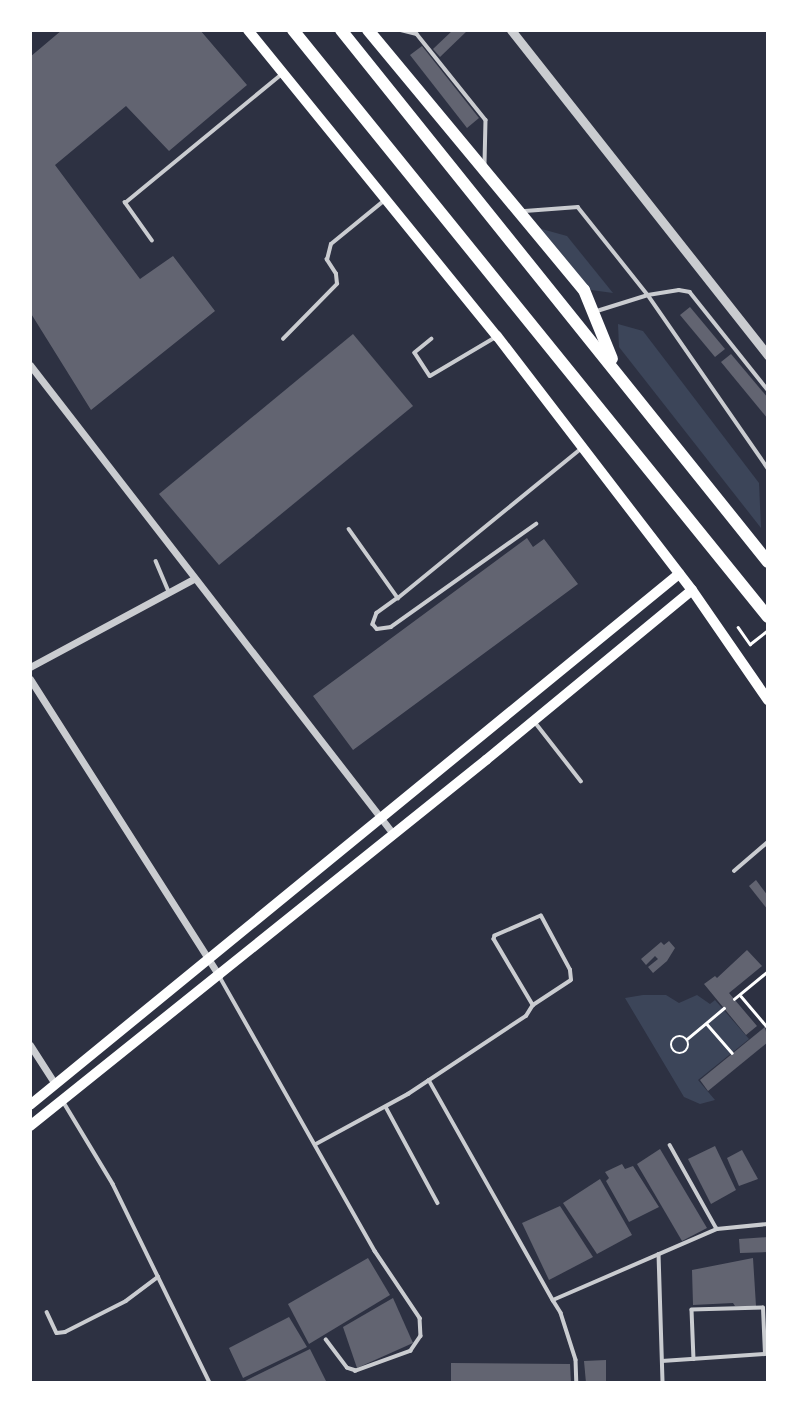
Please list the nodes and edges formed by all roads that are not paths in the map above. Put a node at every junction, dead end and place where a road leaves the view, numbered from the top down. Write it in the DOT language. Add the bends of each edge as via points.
graph roads {
  1 [pos="248,30"];
  2 [pos="293,30"];
  3 [pos="341,30"];
  4 [pos="368,30"];
  5 [pos="401,30"];
  6 [pos="511,30"];
  7 [pos="284,72"];
  8 [pos="485,171"];
  9 [pos="387,198"];
  10 [pos="519,212"];
  11 [pos="152,241"];
  12 [pos="648,295"];
  13 [pos="593,312"];
  14 [pos="497,336"];
  15 [pos="283,339"];
  16 [pos="432,339"];
  17 [pos="768,356"];
  18 [pos="30,365"];
  19 [pos="617,373"];
  20 [pos="768,390"];
  21 [pos="583,448"];
  22 [pos="768,468"];
  23 [pos="536,524"];
  24 [pos="349,529"];
  25 [pos="156,561"];
  26 [pos="768,562"];
  27 [pos="679,574"];
  28 [pos="195,578"];
  29 [pos="692,590"];
  30 [pos="170,592"];
  31 [pos="398,598"];
  32 [pos="768,617"];
  33 [pos="30,667"];
  34 [pos="30,679"];
  35 [pos="768,700"];
  36 [pos="535,721"];
  37 [pos="581,780"];
  38 [pos="381,819"];
  39 [pos="394,835"];
  40 [pos="768,842"];
  41 [pos="734,871"];
  42 [pos="210,960"];
  43 [pos="219,976"];
  44 [pos="533,1004"];
  45 [pos="30,1045"];
  46 [pos="429,1080"];
  47 [pos="55,1084"];
  48 [pos="62,1099"];
  49 [pos="30,1105"];
  50 [pos="386,1107"];
  51 [pos="30,1126"];
  52 [pos="316,1144"];
  53 [pos="670,1145"];
  54 [pos="438,1203"];
  55 [pos="768,1224"];
  56 [pos="717,1229"];
  57 [pos="659,1254"];
  58 [pos="158,1277"];
  59 [pos="553,1300"];
  60 [pos="47,1311"];
  61 [pos="326,1340"];
  62 [pos="694,1359"];
  63 [pos="662,1361"];
  64 [pos="210,1383"];
  65 [pos="577,1383"];
  66 [pos="663,1383"];
  1 -- 7 [label="main road"];
  2 -- 32 [label="highway"];
  3 -- 19 [label="highway"];
  4 -- 8 [label="highway"];
  5 -- 8 [label="lane" via="417,34 485,120"];
  6 -- 17 [label="street"];
  7 -- 9 [label="main road"];
  7 -- 11 [label="lane" via="125,203"];
  8 -- 10 [label="highway"];
  9 -- 14 [label="main road"];
  9 -- 15 [label="lane" via="331,244 327,260 337,284"];
  10 -- 12 [label="lane" via="578,207"];
  10 -- 13 [label="highway" via="584,290"];
  12 -- 13 [label="lane"];
  12 -- 20 [label="lane" via="690,292"];
  12 -- 22 [label="lane"];
  13 -- 19 [label="highway"];
  14 -- 16 [label="lane" via="430,376 415,357"];
  14 -- 21 [label="main road"];
  18 -- 28 [label="street"];
  19 -- 26 [label="highway"];
  21 -- 27 [label="main road"];
  21 -- 31 [label="lane"];
  23 -- 31 [label="lane" via="391,627 377,629 373,624 377,613"];
  24 -- 31 [label="lane"];
  25 -- 30 [label="lane"];
  27 -- 29 [label="main road"];
  27 -- 38 [label="main road"];
  28 -- 30 [label="street"];
  28 -- 38 [label="street"];
  29 -- 35 [label="main road"];
  29 -- 36 [label="main road"];
  30 -- 33 [label="street"];
  34 -- 42 [label="street"];
  36 -- 37 [label="lane"];
  36 -- 39 [label="main road"];
  38 -- 39 [label="street"];
  38 -- 42 [label="main road"];
  39 -- 43 [label="main road"];
  40 -- 41 [label="lane"];
  42 -- 43 [label="street"];
  42 -- 47 [label="main road"];
  43 -- 48 [label="main road"];
  43 -- 52 [label="lane"];
  44 -- 44 [label="lane" via="571,980 541,916 494,939"];
  44 -- 46 [label="lane" via="526,1016"];
  45 -- 47 [label="street"];
  46 -- 50 [label="lane"];
  46 -- 59 [label="lane"];
  47 -- 49 [label="main road"];
  48 -- 51 [label="main road"];
  48 -- 58 [label="lane" via="113,1184"];
  50 -- 52 [label="lane"];
  50 -- 54 [label="lane"];
  52 -- 61 [label="lane" via="375,1251 420,1318 418,1344 411,1351 356,1371 347,1368"];
  53 -- 56 [label="lane"];
  55 -- 56 [label="lane"];
  56 -- 57 [label="lane"];
  57 -- 59 [label="lane"];
  57 -- 63 [label="lane"];
  58 -- 60 [label="lane" via="126,1301 65,1332 57,1332"];
  58 -- 64 [label="lane"];
  59 -- 65 [label="lane" via="576,1360"];
  62 -- 62 [label="lane" via="765,1354 764,1308 692,1310"];
  62 -- 63 [label="lane"];
  63 -- 66 [label="lane"];
}
